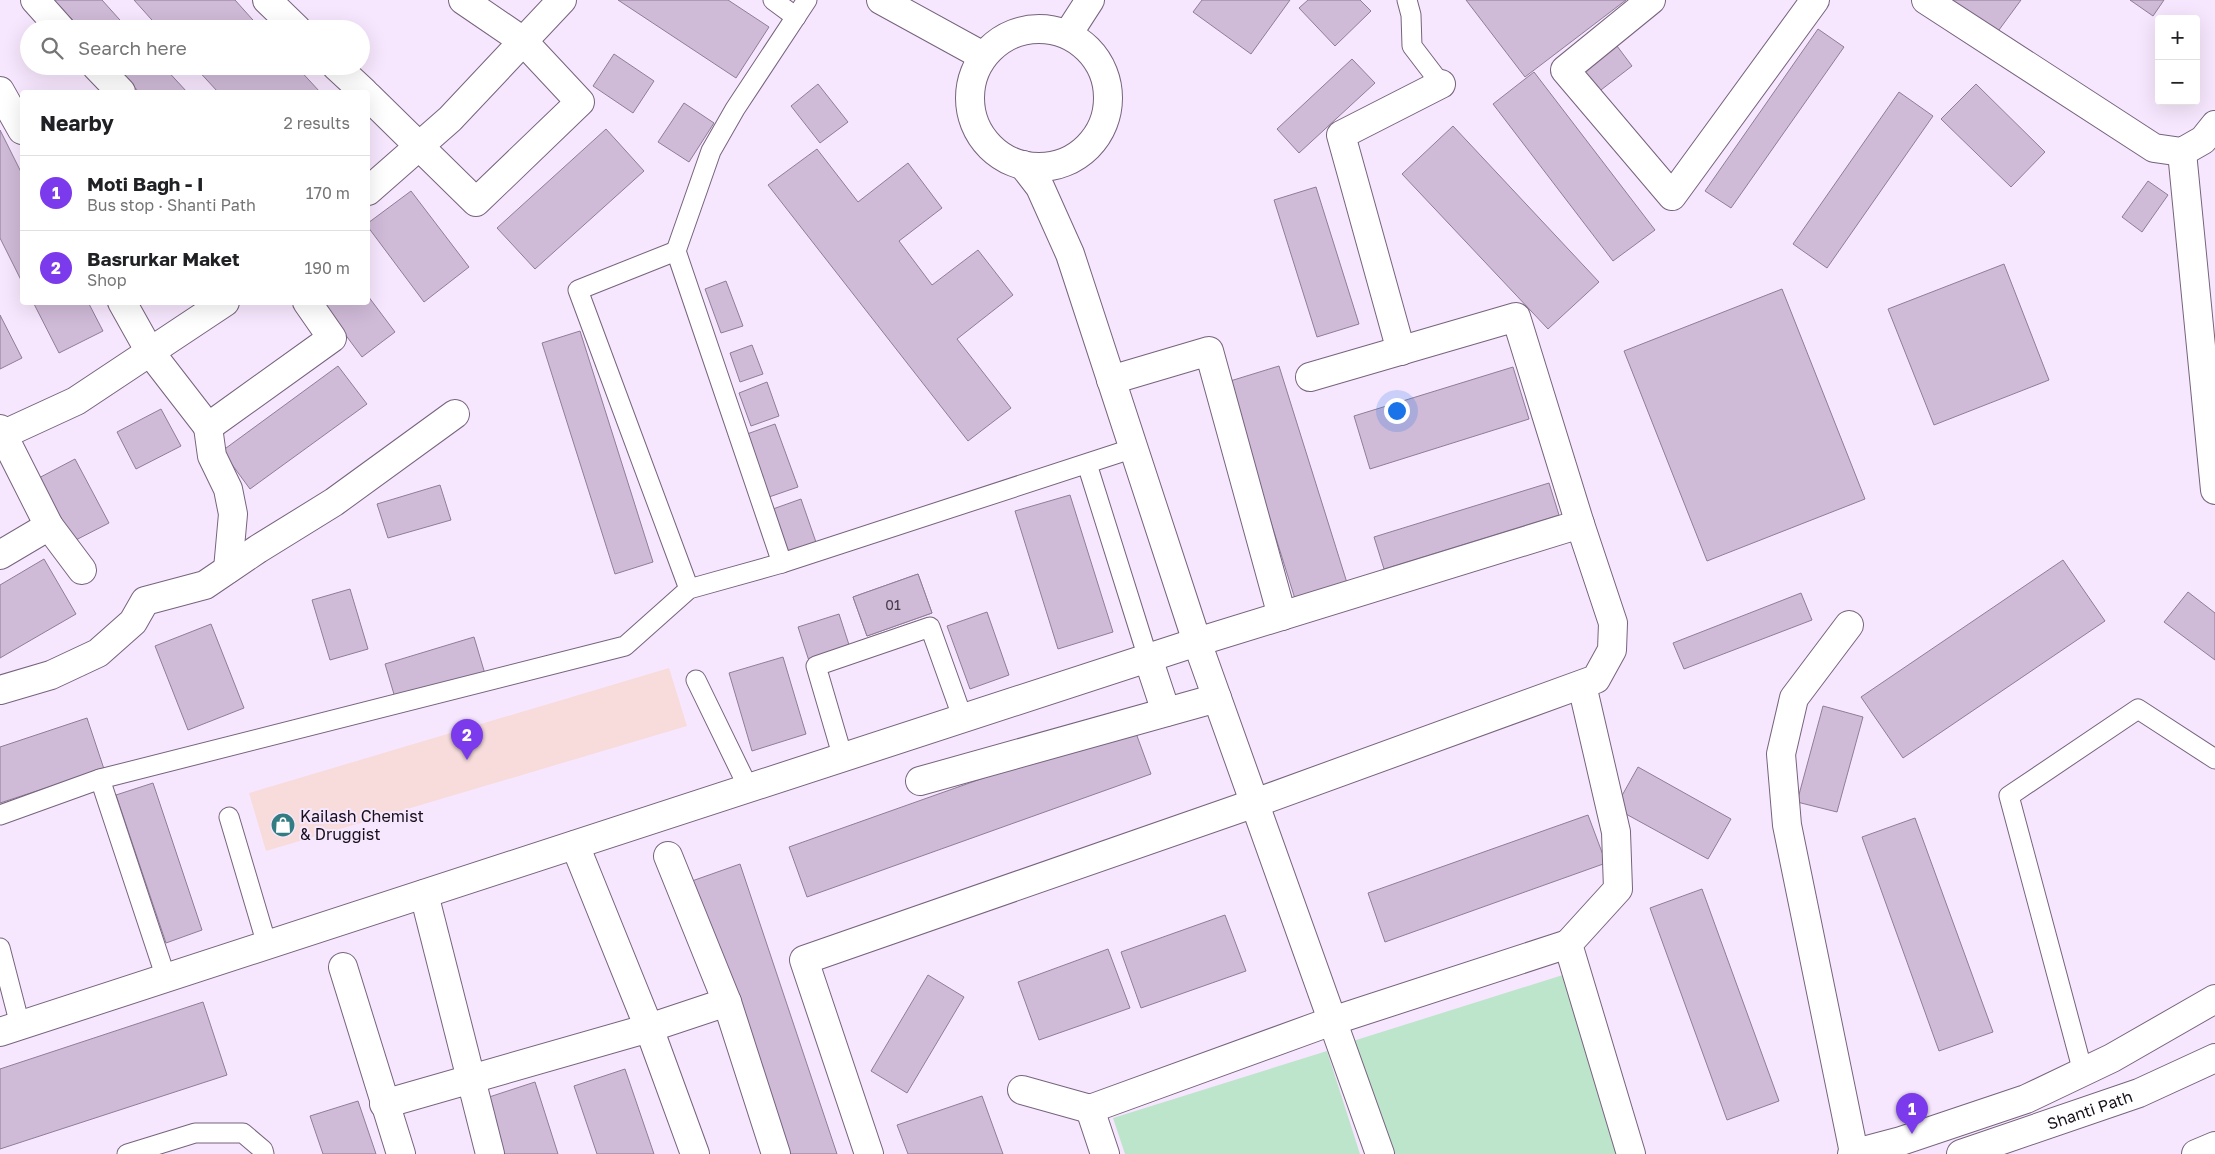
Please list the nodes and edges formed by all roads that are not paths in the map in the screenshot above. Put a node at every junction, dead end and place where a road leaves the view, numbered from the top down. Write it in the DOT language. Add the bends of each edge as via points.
graph roads {
  1 [pos="34,0"];
  2 [pos="267,0"];
  3 [pos="463,0"];
  4 [pos="562,0"];
  5 [pos="773,0"];
  6 [pos="807,0"];
  7 [pos="881,0"];
  8 [pos="1090,0"];
  9 [pos="1407,0"];
  10 [pos="1651,0"];
  11 [pos="1815,0"];
  12 [pos="1926,0"];
  13 [pos="796,17"];
  14 [pos="53,20"];
  15 [pos="288,20"];
  16 [pos="1068,34"];
  17 [pos="523,41"];
  18 [pos="983,56"];
  19 [pos="105,75"];
  20 [pos="346,75"];
  21 [pos="1441,84"];
  22 [pos="119,90"];
  23 [pos="362,90"];
  24 [pos="0,91"];
  25 [pos="370,98"];
  26 [pos="2215,125"];
  27 [pos="20,126"];
  28 [pos="419,146"];
  29 [pos="2182,152"];
  30 [pos="1023,165"];
  31 [pos="370,189"];
  32 [pos="676,251"];
  33 [pos="124,305"];
  34 [pos="220,305"];
  35 [pos="309,305"];
  36 [pos="1401,351"];
  37 [pos="150,352"];
  38 [pos="1310,377"];
  39 [pos="1111,380"];
  40 [pos="455,414"];
  41 [pos="208,428"];
  42 [pos="1,434"];
  43 [pos="1134,448"];
  44 [pos="1087,464"];
  45 [pos="2215,490"];
  46 [pos="1580,524"];
  47 [pos="49,526"];
  48 [pos="0,554"];
  49 [pos="782,563"];
  50 [pos="228,569"];
  51 [pos="82,570"];
  52 [pos="689,589"];
  53 [pos="1282,616"];
  54 [pos="1849,625"];
  55 [pos="1197,642"];
  56 [pos="1148,658"];
  57 [pos="696,680"];
  58 [pos="1582,685"];
  59 [pos="0,690"];
  60 [pos="1217,698"];
  61 [pos="1166,712"];
  62 [pos="963,719"];
  63 [pos="843,758"];
  64 [pos="2215,759"];
  65 [pos="100,779"];
  66 [pos="920,781"];
  67 [pos="749,789"];
  68 [pos="1255,803"];
  69 [pos="0,815"];
  70 [pos="229,817"];
  71 [pos="576,844"];
  72 [pos="668,856"];
  73 [pos="424,894"];
  74 [pos="1568,944"];
  75 [pos="267,945"];
  76 [pos="0,948"];
  77 [pos="343,967"];
  78 [pos="166,978"];
  79 [pos="2215,999"];
  80 [pos="726,1002"];
  81 [pos="1332,1021"];
  82 [pos="10,1028"];
  83 [pos="649,1028"];
  84 [pos="2215,1058"];
  85 [pos="2083,1072"];
  86 [pos="470,1079"];
  87 [pos="1022,1090"];
  88 [pos="384,1104"];
  89 [pos="1090,1109"];
  90 [pos="2215,1146"];
  91 [pos="127,1154"];
  92 [pos="264,1154"];
  93 [pos="401,1154"];
  94 [pos="490,1154"];
  95 [pos="694,1154"];
  96 [pos="776,1154"];
  97 [pos="868,1154"];
  98 [pos="1105,1154"];
  99 [pos="1380,1154"];
  100 [pos="1631,1154"];
  101 [pos="1853,1154"];
  102 [pos="1962,1154"];
  103 [pos="2196,1154"];
  1 -- 14 [label="street"];
  2 -- 15 [label="street"];
  3 -- 17 [label="street"];
  4 -- 17 [label="street"];
  5 -- 13 [label="lane"];
  6 -- 13 [label="lane"];
  7 -- 18 [label="street"];
  8 -- 16 [label="street"];
  9 -- 21 [label="lane" via="1412,46"];
  10 -- 11 [label="street" via="1565,70 1672,196"];
  12 -- 29 [label="street" via="2154,148"];
  13 -- 32 [label="lane" via="735,109 711,152"];
  16 -- 18 [label="street" via="1046,29 1022,31 1000,40"];
  16 -- 30 [label="street" via="1087,47 1101,65 1108,87 1109,110 1101,131 1087,149 1068,162 1046,168"];
  17 -- 28 [label="street" via="450,119"];
  17 -- 28 [label="street" via="580,102 476,202"];
  18 -- 30 [label="street" via="973,77 970,100 978,133 1002,157"];
  19 -- 22 [label="street"];
  20 -- 23 [label="street"];
  21 -- 36 [label="street" via="1341,135"];
  24 -- 27 [label="street"];
  25 -- 28 [label="street"];
  26 -- 29 [label="street" via="2203,140"];
  28 -- 31 [label="street"];
  29 -- 45 [label="street"];
  30 -- 39 [label="street" via="1040,187 1070,254"];
  32 -- 49 [label="lane"];
  32 -- 52 [label="lane" via="578,290"];
  33 -- 37 [label="street"];
  34 -- 37 [label="street"];
  35 -- 41 [label="street" via="332,338"];
  36 -- 38 [label="street"];
  36 -- 46 [label="street" via="1516,317"];
  37 -- 41 [label="street"];
  37 -- 42 [label="street" via="76,401"];
  39 -- 43 [label="street"];
  39 -- 53 [label="street" via="1209,351"];
  40 -- 50 [label="street" via="334,502"];
  41 -- 50 [label="street" via="212,456 228,489 233,514"];
  42 -- 47 [label="street"];
  43 -- 44 [label="lane"];
  43 -- 55 [label="street"];
  44 -- 49 [label="lane"];
  44 -- 56 [label="lane"];
  46 -- 53 [label="street"];
  46 -- 58 [label="street" via="1613,623 1612,650 1596,679"];
  47 -- 48 [label="street"];
  47 -- 51 [label="street"];
  49 -- 52 [label="lane"];
  50 -- 59 [label="street" via="205,585 145,601 133,622 98,653 51,675"];
  52 -- 65 [label="lane" via="625,646"];
  53 -- 55 [label="street"];
  54 -- 101 [label="street" via="1794,698 1780,754 1788,825"];
  55 -- 56 [label="street"];
  55 -- 60 [label="street"];
  56 -- 61 [label="street"];
  56 -- 62 [label="street"];
  57 -- 67 [label="lane"];
  58 -- 68 [label="street"];
  58 -- 74 [label="street" via="1616,832 1618,889"];
  60 -- 61 [label="street"];
  60 -- 68 [label="street"];
  61 -- 66 [label="street"];
  62 -- 63 [label="street"];
  62 -- 63 [label="lane" via="930,627 816,666"];
  63 -- 67 [label="street"];
  64 -- 85 [label="lane" via="2138,709 2009,796"];
  65 -- 69 [label="lane"];
  65 -- 78 [label="lane"];
  67 -- 71 [label="street"];
  68 -- 81 [label="street"];
  68 -- 97 [label="street" via="804,960"];
  70 -- 75 [label="lane"];
  71 -- 73 [label="street"];
  71 -- 83 [label="street"];
  72 -- 80 [label="street"];
  73 -- 75 [label="street"];
  73 -- 86 [label="street"];
  74 -- 81 [label="street"];
  74 -- 100 [label="street"];
  75 -- 78 [label="street"];
  76 -- 82 [label="lane"];
  77 -- 88 [label="street"];
  78 -- 82 [label="street"];
  79 -- 85 [label="street"];
  80 -- 83 [label="street"];
  80 -- 96 [label="street"];
  81 -- 89 [label="street"];
  81 -- 99 [label="street"];
  83 -- 86 [label="street"];
  83 -- 95 [label="street"];
  84 -- 102 [label="street, Shanti Path" via="2139,1094"];
  85 -- 101 [label="street" via="2026,1099"];
  86 -- 88 [label="street"];
  86 -- 94 [label="street"];
  87 -- 89 [label="street"];
  88 -- 93 [label="street"];
  89 -- 98 [label="street"];
  90 -- 103 [label="street"];
  91 -- 92 [label="lane" via="195,1133 242,1133"];
}
